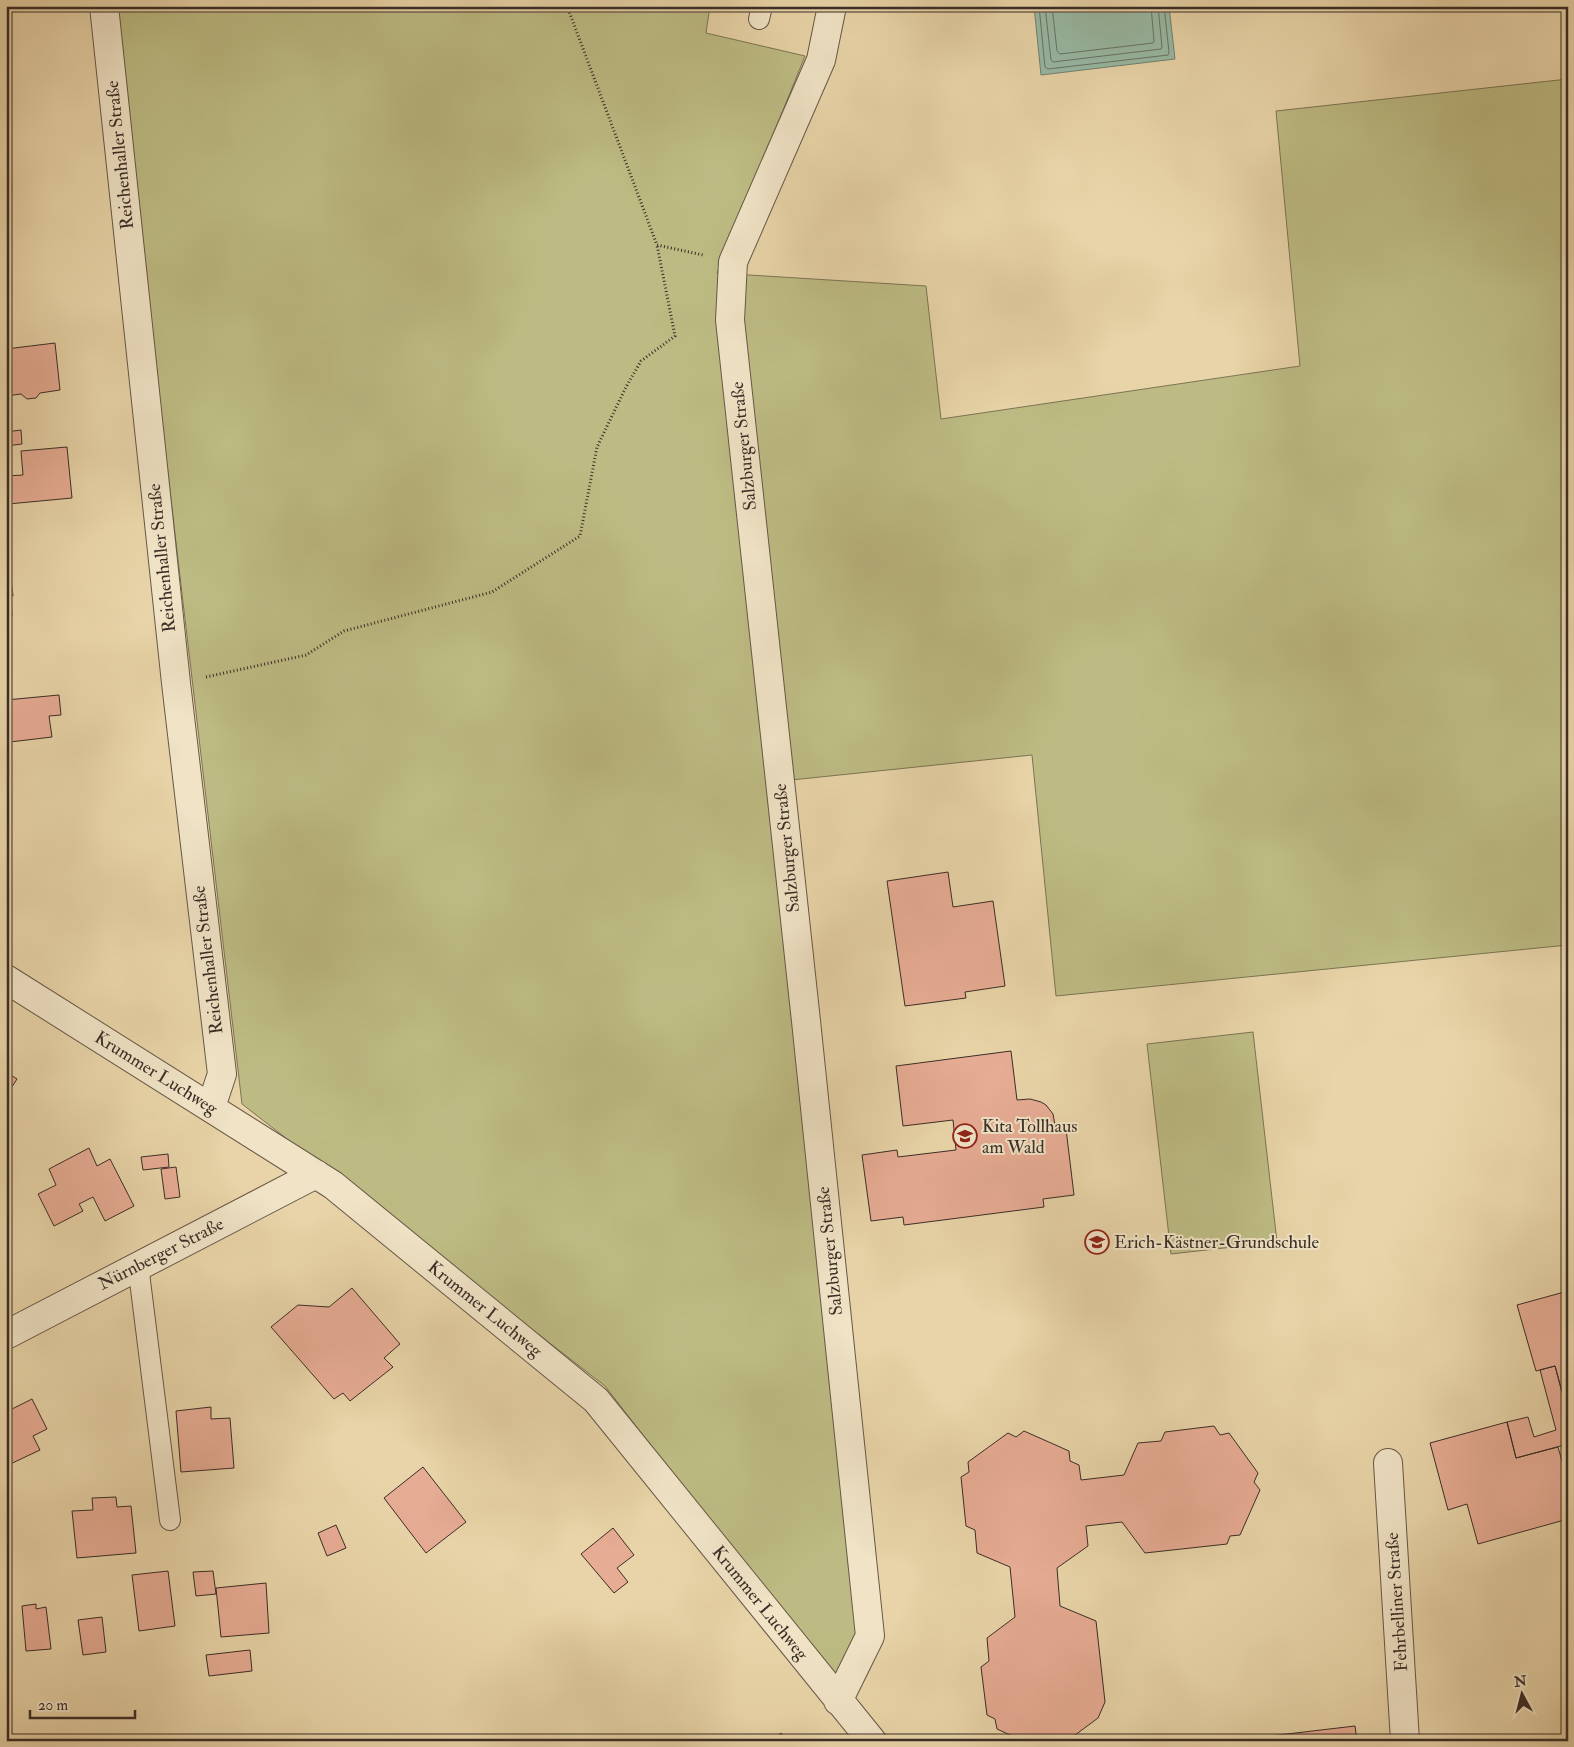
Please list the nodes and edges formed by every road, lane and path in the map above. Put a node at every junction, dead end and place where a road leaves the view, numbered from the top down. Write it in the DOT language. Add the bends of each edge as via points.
graph roads {
  1 [pos="104,6"];
  2 [pos="567,6"];
  3 [pos="832,6"];
  4 [pos="657,245"];
  5 [pos="733,262"];
  6 [pos="176,683"];
  7 [pos="6,979"];
  8 [pos="211,1107"];
  9 [pos="316,1174"];
  10 [pos="138,1265"];
  11 [pos="6,1335"];
  12 [pos="1388,1463"];
  13 [pos="170,1520"];
  14 [pos="838,1701"];
  15 [pos="872,1741"];
  16 [pos="1405,1741"];
  1 -- 6 [label="street, Reichenhaller Straße"];
  2 -- 4 [label="path"];
  3 -- 5 [label="street, Salzburger Straße" via="821,60"];
  4 -- 5 [label="path"];
  4 -- 6 [label="path" via="675,336 641,361 597,447 580,536 492,592 344,631 306,655"];
  5 -- 14 [label="street, Salzburger Straße" via="730,320 870,1636"];
  6 -- 8 [label="street, Reichenhaller Straße" via="222,1074"];
  7 -- 8 [label="street, Krummer Luchweg"];
  8 -- 9 [label="street, Krummer Luchweg"];
  9 -- 10 [label="street, Nürnberger Straße"];
  9 -- 14 [label="street, Krummer Luchweg" via="596,1400"];
  10 -- 11 [label="street, Nürnberger Straße"];
  10 -- 13 [label="lane"];
  12 -- 16 [label="street, Fehrbelliner Straße"];
  14 -- 15 [label="street, Krummer Luchweg"];
}
